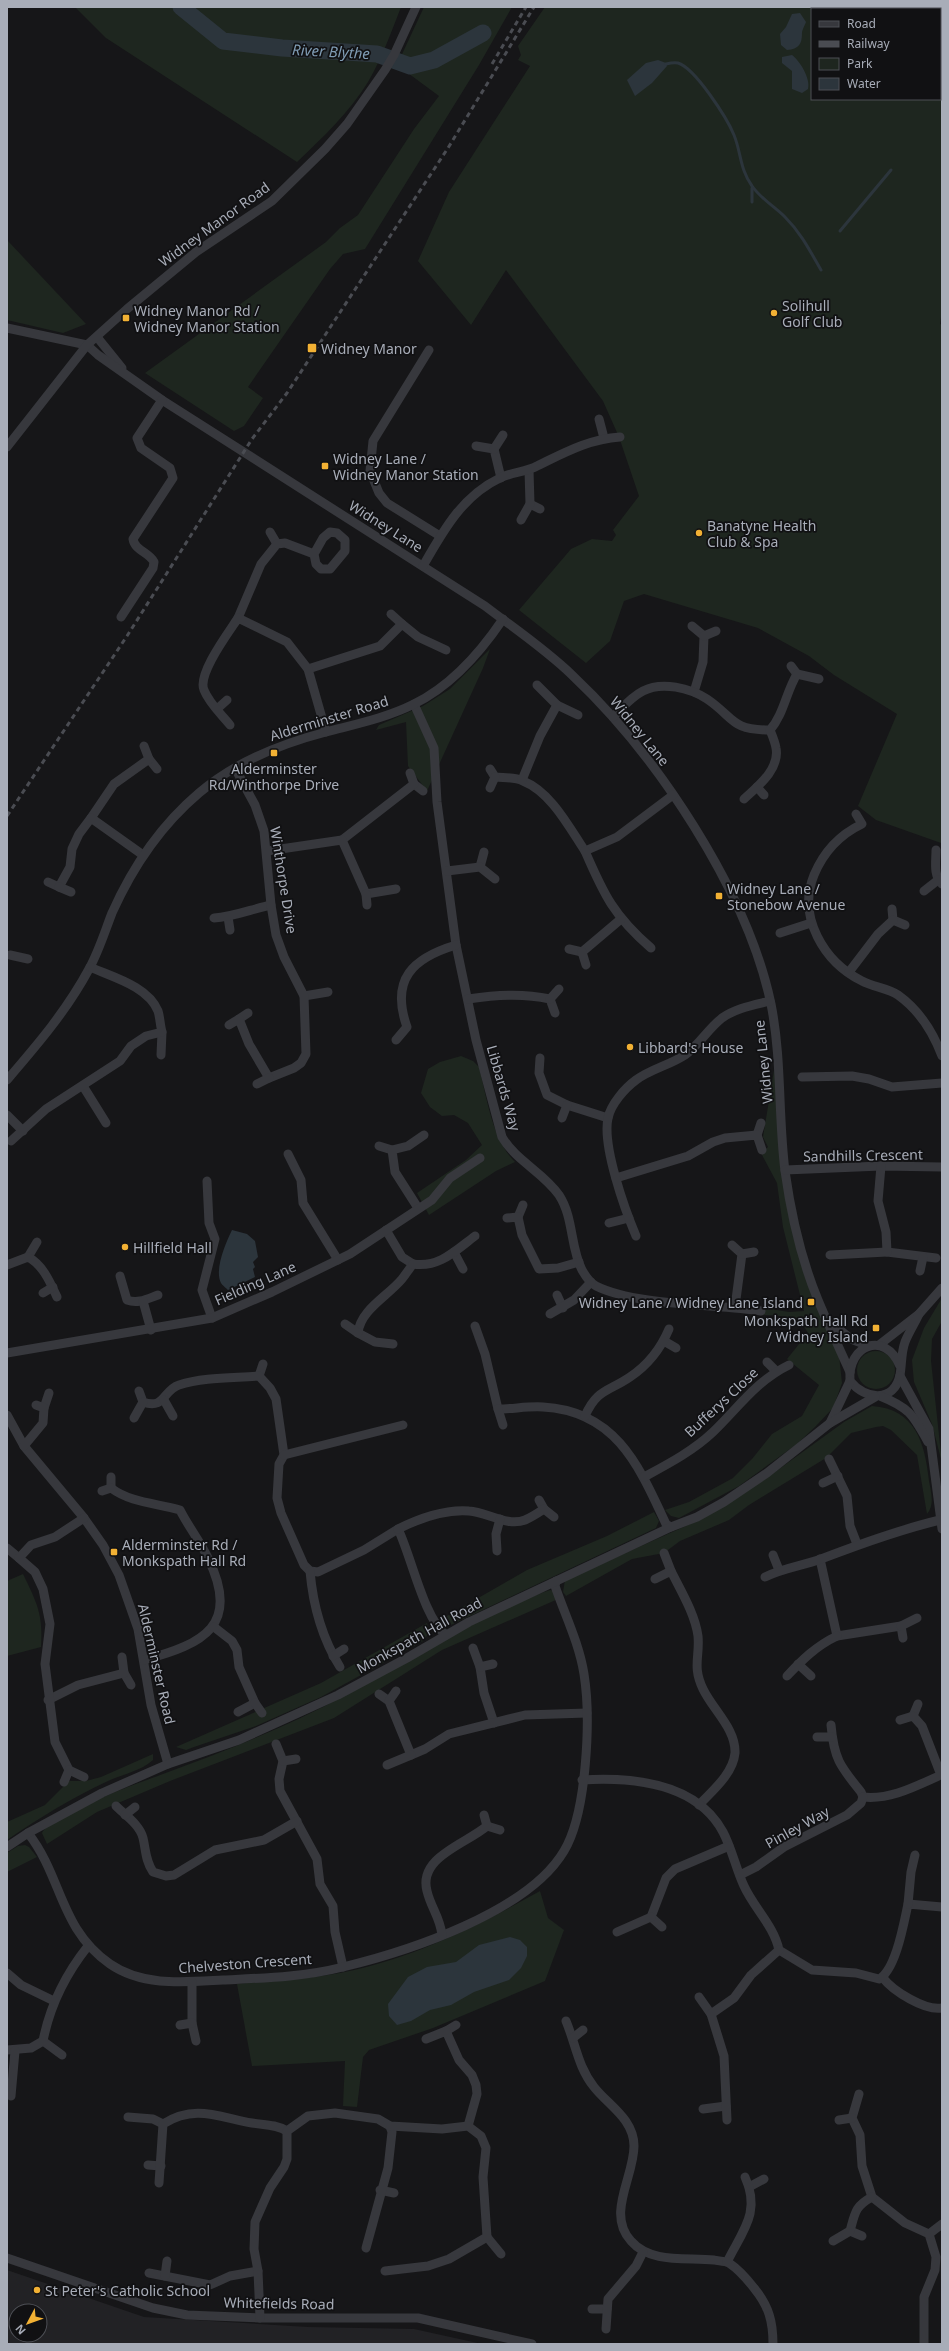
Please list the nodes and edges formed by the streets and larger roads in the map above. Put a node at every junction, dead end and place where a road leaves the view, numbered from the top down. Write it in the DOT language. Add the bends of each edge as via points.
graph roads {
  1 [pos="416,7"];
  2 [pos="7,328"];
  3 [pos="97,337"];
  4 [pos="87,345"];
  5 [pos="429,350"];
  6 [pos="98,355"];
  7 [pos="78,356"];
  8 [pos="127,374"];
  9 [pos="162,400"];
  10 [pos="599,420"];
  11 [pos="503,434"];
  12 [pos="620,437"];
  13 [pos="604,438"];
  14 [pos="476,446"];
  15 [pos="7,447"];
  16 [pos="494,449"];
  17 [pos="529,470"];
  18 [pos="501,478"];
  19 [pos="530,504"];
  20 [pos="540,509"];
  21 [pos="521,520"];
  22 [pos="270,532"];
  23 [pos="440,536"];
  24 [pos="277,544"];
  25 [pos="314,554"];
  26 [pos="423,566"];
  27 [pos="391,614"];
  28 [pos="120,617"];
  29 [pos="238,618"];
  30 [pos="503,620"];
  31 [pos="402,624"];
  32 [pos="692,626"];
  33 [pos="716,631"];
  34 [pos="704,636"];
  35 [pos="446,650"];
  36 [pos="791,666"];
  37 [pos="308,669"];
  38 [pos="797,674"];
  39 [pos="819,679"];
  40 [pos="537,685"];
  41 [pos="694,692"];
  42 [pos="227,700"];
  43 [pos="414,704"];
  44 [pos="557,705"];
  45 [pos="217,709"];
  46 [pos="578,715"];
  47 [pos="613,717"];
  48 [pos="230,725"];
  49 [pos="770,730"];
  50 [pos="326,732"];
  51 [pos="144,746"];
  52 [pos="149,759"];
  53 [pos="235,768"];
  54 [pos="157,769"];
  55 [pos="490,769"];
  56 [pos="410,773"];
  57 [pos="495,777"];
  58 [pos="522,780"];
  59 [pos="414,784"];
  60 [pos="757,787"];
  61 [pos="490,788"];
  62 [pos="423,791"];
  63 [pos="673,795"];
  64 [pos="764,795"];
  65 [pos="744,799"];
  66 [pos="856,814"];
  67 [pos="91,818"];
  68 [pos="342,840"];
  69 [pos="936,850"];
  70 [pos="267,851"];
  71 [pos="585,851"];
  72 [pos="484,852"];
  73 [pos="144,855"];
  74 [pos="480,867"];
  75 [pos="447,871"];
  76 [pos="495,879"];
  77 [pos="48,882"];
  78 [pos="940,882"];
  79 [pos="59,887"];
  80 [pos="396,889"];
  81 [pos="924,891"];
  82 [pos="71,892"];
  83 [pos="366,894"];
  84 [pos="271,905"];
  85 [pos="367,905"];
  86 [pos="892,909"];
  87 [pos="228,917"];
  88 [pos="214,918"];
  89 [pos="621,919"];
  90 [pos="893,920"];
  91 [pos="811,923"];
  92 [pos="905,925"];
  93 [pos="230,930"];
  94 [pos="780,934"];
  95 [pos="456,945"];
  96 [pos="651,948"];
  97 [pos="569,949"];
  98 [pos="582,952"];
  99 [pos="8,956"];
  100 [pos="28,958"];
  101 [pos="586,965"];
  102 [pos="90,967"];
  103 [pos="849,972"];
  104 [pos="559,989"];
  105 [pos="328,992"];
  106 [pos="304,996"];
  107 [pos="468,999"];
  108 [pos="550,999"];
  109 [pos="770,1001"];
  110 [pos="248,1013"];
  111 [pos="554,1013"];
  112 [pos="239,1019"];
  113 [pos="229,1025"];
  114 [pos="162,1032"];
  115 [pos="396,1040"];
  116 [pos="161,1055"];
  117 [pos="942,1056"];
  118 [pos="540,1058"];
  119 [pos="802,1077"];
  120 [pos="269,1078"];
  121 [pos="7,1080"];
  122 [pos="942,1083"];
  123 [pos="257,1084"];
  124 [pos="83,1086"];
  125 [pos="568,1105"];
  126 [pos="8,1114"];
  127 [pos="562,1118"];
  128 [pos="608,1118"];
  129 [pos="106,1123"];
  130 [pos="760,1123"];
  131 [pos="23,1130"];
  132 [pos="424,1135"];
  133 [pos="757,1135"];
  134 [pos="11,1141"];
  135 [pos="380,1146"];
  136 [pos="392,1150"];
  137 [pos="762,1150"];
  138 [pos="288,1154"];
  139 [pos="480,1158"];
  140 [pos="881,1166"];
  141 [pos="942,1167"];
  142 [pos="785,1170"];
  143 [pos="616,1178"];
  144 [pos="208,1181"];
  145 [pos="523,1205"];
  146 [pos="418,1208"];
  147 [pos="518,1217"];
  148 [pos="507,1218"];
  149 [pos="629,1218"];
  150 [pos="609,1223"];
  151 [pos="386,1230"];
  152 [pos="475,1236"];
  153 [pos="636,1236"];
  154 [pos="37,1242"];
  155 [pos="732,1245"];
  156 [pos="454,1252"];
  157 [pos="754,1252"];
  158 [pos="887,1252"];
  159 [pos="742,1254"];
  160 [pos="830,1254"];
  161 [pos="28,1257"];
  162 [pos="923,1257"];
  163 [pos="936,1258"];
  164 [pos="338,1260"];
  165 [pos="578,1262"];
  166 [pos="413,1264"];
  167 [pos="7,1265"];
  168 [pos="463,1269"];
  169 [pos="920,1271"];
  170 [pos="120,1276"];
  171 [pos="591,1282"];
  172 [pos="53,1287"];
  173 [pos="942,1288"];
  174 [pos="43,1293"];
  175 [pos="158,1295"];
  176 [pos="557,1296"];
  177 [pos="57,1297"];
  178 [pos="143,1300"];
  179 [pos="735,1307"];
  180 [pos="563,1308"];
  181 [pos="762,1311"];
  182 [pos="550,1314"];
  183 [pos="919,1314"];
  184 [pos="212,1318"];
  185 [pos="827,1318"];
  186 [pos="345,1324"];
  187 [pos="474,1326"];
  188 [pos="669,1329"];
  189 [pos="151,1330"];
  190 [pos="358,1333"];
  191 [pos="664,1341"];
  192 [pos="393,1344"];
  193 [pos="879,1345"];
  194 [pos="869,1346"];
  195 [pos="676,1348"];
  196 [pos="7,1354"];
  197 [pos="767,1362"];
  198 [pos="263,1364"];
  199 [pos="788,1366"];
  200 [pos="900,1366"];
  201 [pos="776,1371"];
  202 [pos="259,1376"];
  203 [pos="900,1376"];
  204 [pos="850,1377"];
  205 [pos="139,1391"];
  206 [pos="49,1393"];
  207 [pos="877,1396"];
  208 [pos="164,1400"];
  209 [pos="143,1402"];
  210 [pos="498,1409"];
  211 [pos="7,1415"];
  212 [pos="173,1416"];
  213 [pos="585,1416"];
  214 [pos="134,1418"];
  215 [pos="830,1423"];
  216 [pos="403,1425"];
  217 [pos="503,1425"];
  218 [pos="385,1430"];
  219 [pos="388,1440"];
  220 [pos="930,1445"];
  221 [pos="24,1446"];
  222 [pos="284,1454"];
  223 [pos="829,1459"];
  224 [pos="838,1476"];
  225 [pos="111,1477"];
  226 [pos="644,1477"];
  227 [pos="823,1483"];
  228 [pos="539,1500"];
  229 [pos="544,1509"];
  230 [pos="554,1517"];
  231 [pos="84,1518"];
  232 [pos="500,1519"];
  233 [pos="941,1524"];
  234 [pos="671,1527"];
  235 [pos="398,1529"];
  236 [pos="857,1544"];
  237 [pos="7,1548"];
  238 [pos="497,1551"];
  239 [pos="664,1553"];
  240 [pos="773,1555"];
  241 [pos="19,1558"];
  242 [pos="820,1559"];
  243 [pos="778,1570"];
  244 [pos="310,1571"];
  245 [pos="671,1572"];
  246 [pos="765,1577"];
  247 [pos="656,1579"];
  248 [pos="556,1581"];
  249 [pos="917,1618"];
  250 [pos="214,1626"];
  251 [pos="901,1626"];
  252 [pos="446,1635"];
  253 [pos="837,1636"];
  254 [pos="904,1638"];
  255 [pos="473,1648"];
  256 [pos="344,1649"];
  257 [pos="333,1656"];
  258 [pos="122,1657"];
  259 [pos="144,1660"];
  260 [pos="493,1664"];
  261 [pos="798,1664"];
  262 [pos="480,1667"];
  263 [pos="340,1668"];
  264 [pos="124,1673"];
  265 [pos="787,1676"];
  266 [pos="811,1676"];
  267 [pos="131,1685"];
  268 [pos="396,1691"];
  269 [pos="379,1694"];
  270 [pos="48,1700"];
  271 [pos="389,1701"];
  272 [pos="255,1703"];
  273 [pos="918,1704"];
  274 [pos="238,1712"];
  275 [pos="262,1713"];
  276 [pos="587,1713"];
  277 [pos="913,1716"];
  278 [pos="900,1720"];
  279 [pos="494,1723"];
  280 [pos="831,1725"];
  281 [pos="817,1737"];
  282 [pos="832,1737"];
  283 [pos="276,1744"];
  284 [pos="411,1755"];
  285 [pos="296,1759"];
  286 [pos="283,1761"];
  287 [pos="168,1764"];
  288 [pos="387,1765"];
  289 [pos="69,1770"];
  290 [pos="942,1774"];
  291 [pos="84,1777"];
  292 [pos="582,1780"];
  293 [pos="64,1782"];
  294 [pos="863,1797"];
  295 [pos="699,1805"];
  296 [pos="116,1806"];
  297 [pos="135,1807"];
  298 [pos="125,1815"];
  299 [pos="484,1815"];
  300 [pos="297,1821"];
  301 [pos="487,1826"];
  302 [pos="500,1830"];
  303 [pos="28,1833"];
  304 [pos="729,1846"];
  305 [pos="7,1847"];
  306 [pos="915,1855"];
  307 [pos="740,1875"];
  308 [pos="908,1904"];
  309 [pos="942,1907"];
  310 [pos="651,1917"];
  311 [pos="662,1927"];
  312 [pos="617,1932"];
  313 [pos="442,1935"];
  314 [pos="88,1946"];
  315 [pos="779,1950"];
  316 [pos="343,1968"];
  317 [pos="7,1973"];
  318 [pos="882,1978"];
  319 [pos="192,1982"];
  320 [pos="699,1997"];
  321 [pos="54,2001"];
  322 [pos="942,2008"];
  323 [pos="711,2014"];
  324 [pos="566,2021"];
  325 [pos="192,2023"];
  326 [pos="180,2025"];
  327 [pos="456,2025"];
  328 [pos="583,2030"];
  329 [pos="446,2031"];
  330 [pos="573,2038"];
  331 [pos="426,2039"];
  332 [pos="43,2041"];
  333 [pos="196,2041"];
  334 [pos="11,2050"];
  335 [pos="62,2055"];
  336 [pos="859,2094"];
  337 [pos="11,2096"];
  338 [pos="726,2106"];
  339 [pos="703,2109"];
  340 [pos="128,2117"];
  341 [pos="852,2118"];
  342 [pos="727,2120"];
  343 [pos="839,2120"];
  344 [pos="163,2124"];
  345 [pos="390,2126"];
  346 [pos="468,2126"];
  347 [pos="287,2131"];
  348 [pos="148,2165"];
  349 [pos="161,2166"];
  350 [pos="745,2177"];
  351 [pos="764,2179"];
  352 [pos="159,2183"];
  353 [pos="749,2187"];
  354 [pos="380,2190"];
  355 [pos="394,2193"];
  356 [pos="872,2197"];
  357 [pos="942,2224"];
  358 [pos="850,2231"];
  359 [pos="929,2234"];
  360 [pos="862,2236"];
  361 [pos="487,2237"];
  362 [pos="833,2241"];
  363 [pos="366,2248"];
  364 [pos="643,2252"];
  365 [pos="501,2254"];
  366 [pos="7,2258"];
  367 [pos="167,2261"];
  368 [pos="728,2262"];
  369 [pos="258,2271"];
  370 [pos="384,2271"];
  371 [pos="149,2273"];
  372 [pos="165,2276"];
  373 [pos="607,2308"];
  374 [pos="592,2309"];
  375 [pos="260,2318"];
  376 [pos="606,2329"];
  377 [pos="532,2344"];
  378 [pos="773,2344"];
  379 [pos="924,2344"];
  1 -- 3 [label="street, Widney Manor Road" via="394,55 347,124 272,201 196,252"];
  2 -- 4 [label="street"];
  3 -- 4 [label="street, Widney Manor Road"];
  3 -- 8 [label="street, Widney Lane"];
  4 -- 6 [label="street, Widney Lane"];
  4 -- 7 [label="street, Widney Manor Road"];
  5 -- 23 [label="street" via="423,368 373,441 370,470 379,493 387,503"];
  6 -- 7 [label="street"];
  6 -- 8 [label="street, Widney Lane"];
  7 -- 15 [label="street, Widney Manor Road"];
  8 -- 9 [label="street, Widney Lane"];
  9 -- 26 [label="street, Widney Lane"];
  9 -- 28 [label="street" via="137,438 142,448 170,468 173,478 133,539 137,548 154,562 153,568"];
  10 -- 13 [label="street"];
  11 -- 16 [label="street"];
  12 -- 13 [label="street"];
  13 -- 17 [label="street" via="579,446"];
  14 -- 16 [label="street"];
  16 -- 18 [label="street"];
  17 -- 18 [label="street"];
  17 -- 19 [label="street"];
  18 -- 23 [label="street" via="467,501"];
  19 -- 20 [label="street"];
  19 -- 21 [label="street"];
  22 -- 24 [label="street"];
  23 -- 26 [label="street"];
  24 -- 25 [label="street" via="285,543"];
  24 -- 29 [label="street" via="261,564"];
  26 -- 30 [label="street, Widney Lane"];
  27 -- 31 [label="street"];
  29 -- 37 [label="street" via="287,642"];
  29 -- 45 [label="street" via="205,672 203,688"];
  30 -- 43 [label="street, Alderminster Road" via="487,642 456,675"];
  30 -- 47 [label="street, Widney Lane" via="572,675"];
  31 -- 35 [label="street" via="428,646"];
  31 -- 37 [label="street" via="380,646"];
  32 -- 34 [label="street"];
  33 -- 34 [label="street"];
  34 -- 41 [label="street" via="703,662"];
  36 -- 38 [label="street"];
  37 -- 50 [label="street"];
  38 -- 39 [label="street"];
  38 -- 49 [label="street" via="790,685 777,722"];
  40 -- 44 [label="street"];
  41 -- 47 [label="street" via="662,686 643,690"];
  41 -- 49 [label="street" via="743,728"];
  42 -- 45 [label="street"];
  43 -- 50 [label="street, Alderminster Road" via="378,719"];
  43 -- 75 [label="street, Libbards Way" via="434,748 437,802"];
  44 -- 46 [label="street"];
  44 -- 58 [label="street" via="540,736"];
  45 -- 48 [label="street"];
  47 -- 63 [label="street, Widney Lane"];
  49 -- 60 [label="street" via="777,748 774,765"];
  50 -- 53 [label="street, Alderminster Road" via="263,753"];
  51 -- 52 [label="street"];
  52 -- 54 [label="street"];
  52 -- 67 [label="street" via="114,784"];
  53 -- 70 [label="street, Winthorpe Drive" via="255,805 264,831"];
  53 -- 73 [label="street, Alderminster Road" via="200,792 181,809 154,838"];
  55 -- 57 [label="street"];
  56 -- 59 [label="street"];
  57 -- 58 [label="street"];
  57 -- 61 [label="street"];
  58 -- 71 [label="street" via="531,784 545,797"];
  59 -- 62 [label="street"];
  59 -- 68 [label="street"];
  60 -- 64 [label="street"];
  60 -- 65 [label="street"];
  63 -- 71 [label="street" via="617,837"];
  63 -- 109 [label="street, Widney Lane" via="732,893 759,959"];
  66 -- 91 [label="street" via="865,828 849,830 836,840 825,853 811,881"];
  67 -- 73 [label="street"];
  67 -- 79 [label="street" via="72,849 70,867"];
  68 -- 70 [label="street"];
  68 -- 83 [label="street"];
  69 -- 78 [label="street" via="935,866"];
  70 -- 84 [label="street, Winthorpe Drive"];
  71 -- 89 [label="street" via="608,901"];
  72 -- 74 [label="street"];
  73 -- 102 [label="street, Alderminster Road" via="126,883"];
  74 -- 75 [label="street"];
  74 -- 76 [label="street"];
  75 -- 95 [label="street, Libbards Way"];
  77 -- 79 [label="street"];
  78 -- 81 [label="street"];
  79 -- 82 [label="street"];
  80 -- 83 [label="street"];
  83 -- 85 [label="street"];
  84 -- 87 [label="street"];
  84 -- 106 [label="street, Winthorpe Drive" via="276,935"];
  86 -- 90 [label="street"];
  87 -- 88 [label="street"];
  87 -- 93 [label="street"];
  89 -- 96 [label="street"];
  89 -- 98 [label="street"];
  90 -- 92 [label="street"];
  90 -- 103 [label="street" via="878,934"];
  91 -- 94 [label="street"];
  91 -- 103 [label="street" via="829,956"];
  95 -- 107 [label="street, Libbards Way"];
  95 -- 115 [label="street" via="433,952 421,959 409,972 403,991 403,1010 411,1027"];
  97 -- 98 [label="street"];
  98 -- 101 [label="street"];
  99 -- 100 [label="street"];
  102 -- 114 [label="street" via="132,986 147,996 158,1012"];
  102 -- 121 [label="street, Alderminster Road" via="62,1016"];
  103 -- 117 [label="street" via="861,981 897,995 918,1012"];
  104 -- 108 [label="street"];
  105 -- 106 [label="street"];
  106 -- 120 [label="street, Winthorpe Drive" via="306,1054 301,1063 294,1068"];
  107 -- 108 [label="street" via="516,994"];
  107 -- 165 [label="street, Libbards Way" via="476,1040 502,1137 559,1196 567,1211"];
  108 -- 111 [label="street"];
  109 -- 128 [label="street" via="737,1010 722,1018 684,1056 638,1079 627,1088"];
  109 -- 142 [label="street, Widney Lane" via="778,1048"];
  110 -- 112 [label="street"];
  112 -- 113 [label="street"];
  112 -- 120 [label="street" via="249,1044"];
  114 -- 116 [label="street"];
  114 -- 124 [label="street" via="146,1036 131,1046 120,1061"];
  118 -- 125 [label="street" via="539,1073 544,1091 555,1100"];
  119 -- 122 [label="street" via="852,1076 892,1087"];
  120 -- 123 [label="street, Winthorpe Drive"];
  124 -- 129 [label="street"];
  124 -- 131 [label="street" via="46,1109"];
  125 -- 127 [label="street"];
  125 -- 128 [label="street"];
  126 -- 131 [label="street"];
  128 -- 143 [label="street" via="609,1156"];
  130 -- 133 [label="street"];
  131 -- 134 [label="street"];
  132 -- 136 [label="street" via="408,1146"];
  133 -- 137 [label="street"];
  133 -- 143 [label="street" via="719,1140 688,1156"];
  135 -- 136 [label="street"];
  136 -- 146 [label="street" via="395,1172"];
  138 -- 164 [label="street" via="302,1171 303,1202"];
  139 -- 146 [label="street, Fielding Lane" via="450,1178 432,1200"];
  140 -- 141 [label="street, Sandhills Crescent"];
  140 -- 142 [label="street, Sandhills Crescent"];
  140 -- 158 [label="street" via="878,1201 886,1232"];
  142 -- 185 [label="street, Widney Lane" via="800,1244 812,1284"];
  143 -- 149 [label="street"];
  144 -- 184 [label="street" via="210,1222 215,1239 202,1290"];
  145 -- 147 [label="street"];
  146 -- 151 [label="street, Fielding Lane"];
  147 -- 148 [label="street"];
  147 -- 165 [label="street" via="522,1235 539,1269 558,1268"];
  149 -- 150 [label="street"];
  149 -- 153 [label="street"];
  151 -- 164 [label="street, Fielding Lane"];
  151 -- 166 [label="street" via="402,1257"];
  152 -- 156 [label="street"];
  154 -- 161 [label="street"];
  155 -- 159 [label="street"];
  156 -- 166 [label="street" via="426,1266"];
  156 -- 168 [label="street"];
  157 -- 159 [label="street"];
  158 -- 160 [label="street"];
  158 -- 162 [label="street"];
  159 -- 179 [label="street"];
  161 -- 167 [label="street"];
  161 -- 172 [label="street" via="36,1261"];
  162 -- 163 [label="street"];
  162 -- 169 [label="street"];
  164 -- 184 [label="street, Fielding Lane"];
  165 -- 171 [label="street, Libbards Way"];
  166 -- 190 [label="street" via="401,1280 370,1310 359,1326"];
  170 -- 178 [label="street" via="127,1300"];
  171 -- 179 [label="street" via="624,1295"];
  171 -- 180 [label="street"];
  172 -- 174 [label="street"];
  172 -- 177 [label="street"];
  173 -- 183 [label="street"];
  175 -- 178 [label="street"];
  176 -- 180 [label="street"];
  178 -- 189 [label="street"];
  179 -- 181 [label="street"];
  180 -- 182 [label="street"];
  183 -- 193 [label="street"];
  183 -- 200 [label="street" via="905,1342"];
  184 -- 189 [label="street, Fielding Lane"];
  185 -- 194 [label="street, Widney Lane" via="851,1339"];
  185 -- 204 [label="street, Widney Lane"];
  186 -- 190 [label="street"];
  187 -- 210 [label="street" via="485,1354"];
  188 -- 191 [label="street"];
  189 -- 196 [label="street, Fielding Lane"];
  190 -- 192 [label="street" via="375,1342"];
  191 -- 195 [label="street"];
  191 -- 213 [label="street" via="652,1358 630,1377 597,1396"];
  193 -- 194 [label="street"];
  193 -- 200 [label="street" via="892,1352"];
  194 -- 204 [label="street" via="856,1356"];
  197 -- 201 [label="street, Bufferys Close"];
  198 -- 202 [label="street"];
  199 -- 201 [label="street, Bufferys Close"];
  200 -- 203 [label="street"];
  201 -- 226 [label="street, Bufferys Close" via="752,1390 708,1436 693,1448"];
  202 -- 208 [label="street" via="177,1386"];
  202 -- 222 [label="street" via="276,1399"];
  203 -- 207 [label="street" via="892,1389"];
  203 -- 220 [label="street" via="929,1429"];
  204 -- 207 [label="street" via="860,1392"];
  204 -- 215 [label="street, Monkspath Hall Road"];
  205 -- 209 [label="street"];
  206 -- 221 [label="street" via="40,1407 42,1424"];
  207 -- 215 [label="street, Monkspath Hall Road"];
  207 -- 220 [label="street" via="900,1404 914,1416"];
  208 -- 209 [label="street" via="158,1403"];
  208 -- 212 [label="street"];
  209 -- 214 [label="street"];
  210 -- 213 [label="street" via="543,1407"];
  210 -- 217 [label="street"];
  211 -- 221 [label="street, Alderminster Road"];
  213 -- 226 [label="street" via="623,1444"];
  215 -- 234 [label="street, Monkspath Hall Road" via="737,1494 697,1517"];
  216 -- 218 [label="street"];
  218 -- 219 [label="street"];
  218 -- 222 [label="street"];
  220 -- 233 [label="street"];
  221 -- 231 [label="street, Alderminster Road"];
  222 -- 244 [label="street" via="279,1464 277,1498 287,1530 304,1565"];
  223 -- 224 [label="street"];
  224 -- 227 [label="street"];
  224 -- 236 [label="street" via="847,1496 850,1526"];
  225 -- 250 [label="street" via="106,1490 136,1501 181,1506 208,1557 219,1587 220,1615"];
  226 -- 234 [label="street" via="666,1524"];
  228 -- 229 [label="street"];
  229 -- 230 [label="street"];
  229 -- 232 [label="street" via="524,1520"];
  231 -- 241 [label="street" via="55,1537 31,1545"];
  231 -- 259 [label="street, Alderminster Road" via="103,1545 119,1575 138,1629"];
  232 -- 235 [label="street" via="467,1510 434,1514"];
  232 -- 238 [label="street" via="496,1534"];
  233 -- 236 [label="street"];
  234 -- 248 [label="street, Monkspath Hall Road"];
  235 -- 244 [label="street" via="349,1558 318,1572"];
  235 -- 252 [label="street" via="407,1547 422,1595 436,1625"];
  236 -- 242 [label="street"];
  237 -- 241 [label="street"];
  239 -- 245 [label="street"];
  240 -- 243 [label="street"];
  241 -- 270 [label="street" via="35,1572 43,1589 50,1624 45,1664"];
  242 -- 243 [label="street"];
  242 -- 253 [label="street"];
  243 -- 246 [label="street"];
  244 -- 257 [label="street" via="322,1631"];
  245 -- 247 [label="street"];
  245 -- 295 [label="street" via="695,1622 698,1637 696,1661 703,1688 714,1710 732,1734 734,1743 735,1755 729,1770"];
  248 -- 252 [label="street, Monkspath Hall Road"];
  248 -- 276 [label="street, Chelveston Crescent" via="555,1586 570,1624 584,1673"];
  249 -- 251 [label="street"];
  250 -- 259 [label="street" via="174,1652"];
  250 -- 272 [label="street" via="232,1641 237,1650 239,1667"];
  251 -- 253 [label="street"];
  251 -- 254 [label="street"];
  252 -- 287 [label="street, Monkspath Hall Road" via="389,1669 338,1695 239,1740"];
  253 -- 261 [label="street" via="821,1644"];
  255 -- 262 [label="street"];
  256 -- 257 [label="street"];
  257 -- 263 [label="street"];
  258 -- 264 [label="street"];
  259 -- 287 [label="street, Alderminster Road" via="151,1705"];
  260 -- 262 [label="street"];
  261 -- 265 [label="street"];
  261 -- 266 [label="street"];
  262 -- 279 [label="street" via="484,1693"];
  264 -- 267 [label="street"];
  264 -- 270 [label="street" via="78,1685"];
  268 -- 271 [label="street"];
  269 -- 271 [label="street"];
  270 -- 289 [label="street" via="55,1742"];
  271 -- 284 [label="street"];
  272 -- 274 [label="street"];
  272 -- 275 [label="street"];
  273 -- 277 [label="street"];
  276 -- 279 [label="street" via="525,1715"];
  276 -- 292 [label="street, Chelveston Crescent"];
  277 -- 278 [label="street"];
  277 -- 290 [label="street" via="922,1726"];
  279 -- 284 [label="street" via="448,1734 425,1750"];
  280 -- 282 [label="street"];
  281 -- 282 [label="street"];
  282 -- 294 [label="street" via="836,1756"];
  283 -- 286 [label="street"];
  284 -- 288 [label="street"];
  285 -- 286 [label="street"];
  286 -- 300 [label="street" via="279,1779 280,1791"];
  287 -- 303 [label="street, Monkspath Hall Road" via="102,1793"];
  289 -- 291 [label="street"];
  289 -- 293 [label="street"];
  290 -- 294 [label="street" via="879,1799"];
  292 -- 295 [label="street" via="637,1781 663,1786 683,1794"];
  292 -- 313 [label="street, Chelveston Crescent" via="576,1826 565,1850 548,1874 527,1892 500,1908"];
  294 -- 307 [label="street, Pinley Way" via="861,1803 847,1815 784,1847"];
  295 -- 304 [label="street" via="723,1831"];
  296 -- 298 [label="street"];
  297 -- 298 [label="street"];
  298 -- 300 [label="street" via="143,1837 148,1865 152,1872 166,1876 188,1868 215,1850 264,1840"];
  299 -- 301 [label="street"];
  300 -- 316 [label="street" via="317,1859 320,1884 332,1906 334,1932"];
  301 -- 302 [label="street"];
  301 -- 313 [label="street" via="476,1836 432,1863 426,1875 426,1890 440,1920"];
  303 -- 305 [label="street, Monkspath Hall Road"];
  303 -- 314 [label="street, Chelveston Crescent" via="48,1866 65,1910"];
  304 -- 307 [label="street"];
  304 -- 310 [label="street" via="675,1869 666,1878"];
  306 -- 308 [label="street"];
  307 -- 315 [label="street" via="753,1902 777,1938"];
  308 -- 309 [label="street"];
  308 -- 318 [label="street" via="899,1944"];
  310 -- 311 [label="street"];
  310 -- 312 [label="street"];
  313 -- 316 [label="street, Chelveston Crescent"];
  314 -- 319 [label="street, Chelveston Crescent" via="112,1966 144,1979"];
  314 -- 321 [label="street" via="72,1966"];
  315 -- 318 [label="street" via="812,1970 856,1973 873,1979"];
  315 -- 323 [label="street" via="750,1974 734,1998"];
  316 -- 319 [label="street, Chelveston Crescent" via="279,1977"];
  317 -- 321 [label="street" via="21,1985"];
  318 -- 322 [label="street" via="927,2008"];
  319 -- 325 [label="street"];
  320 -- 323 [label="street"];
  321 -- 332 [label="street"];
  323 -- 338 [label="street" via="724,2056"];
  324 -- 330 [label="street"];
  325 -- 326 [label="street"];
  325 -- 333 [label="street"];
  327 -- 329 [label="street"];
  328 -- 330 [label="street"];
  329 -- 331 [label="street"];
  329 -- 346 [label="street" via="459,2060 472,2075 476,2085 477,2094"];
  330 -- 364 [label="street" via="582,2071 623,2116 629,2129 634,2145 620,2216 623,2229"];
  332 -- 334 [label="street" via="31,2048"];
  332 -- 335 [label="street"];
  334 -- 337 [label="street"];
  336 -- 341 [label="street"];
  338 -- 339 [label="street"];
  338 -- 342 [label="street"];
  340 -- 344 [label="street"];
  341 -- 343 [label="street"];
  341 -- 356 [label="street" via="860,2135 862,2166"];
  344 -- 347 [label="street" via="193,2113 214,2114 251,2123 277,2125"];
  344 -- 349 [label="street"];
  345 -- 346 [label="street" via="442,2129"];
  345 -- 347 [label="street" via="378,2119 335,2113 308,2116"];
  345 -- 354 [label="street" via="392,2132 388,2168"];
  346 -- 361 [label="street" via="481,2136 486,2148 483,2177"];
  347 -- 369 [label="street" via="287,2159 270,2188 255,2222 254,2250"];
  348 -- 349 [label="street"];
  349 -- 352 [label="street"];
  350 -- 353 [label="street"];
  351 -- 353 [label="street"];
  353 -- 368 [label="street" via="752,2196 750,2216"];
  354 -- 355 [label="street"];
  354 -- 363 [label="street" via="374,2226"];
  356 -- 358 [label="street" via="859,2204"];
  356 -- 359 [label="street" via="905,2223"];
  357 -- 359 [label="street"];
  358 -- 360 [label="street"];
  358 -- 362 [label="street"];
  359 -- 379 [label="street" via="936,2257 935,2270 924,2297"];
  361 -- 365 [label="street"];
  361 -- 370 [label="street" via="460,2255 428,2266"];
  364 -- 368 [label="street" via="671,2258 700,2258"];
  364 -- 373 [label="street" via="636,2266 608,2299"];
  366 -- 375 [label="street, Whitefields Road" via="153,2308 187,2315"];
  367 -- 372 [label="street"];
  368 -- 378 [label="street" via="749,2282 766,2305 773,2326"];
  369 -- 372 [label="street" via="230,2276 210,2285"];
  369 -- 375 [label="street"];
  371 -- 372 [label="street"];
  373 -- 374 [label="street"];
  373 -- 376 [label="street"];
  375 -- 377 [label="street, Whitefields Road" via="418,2318"];
}
